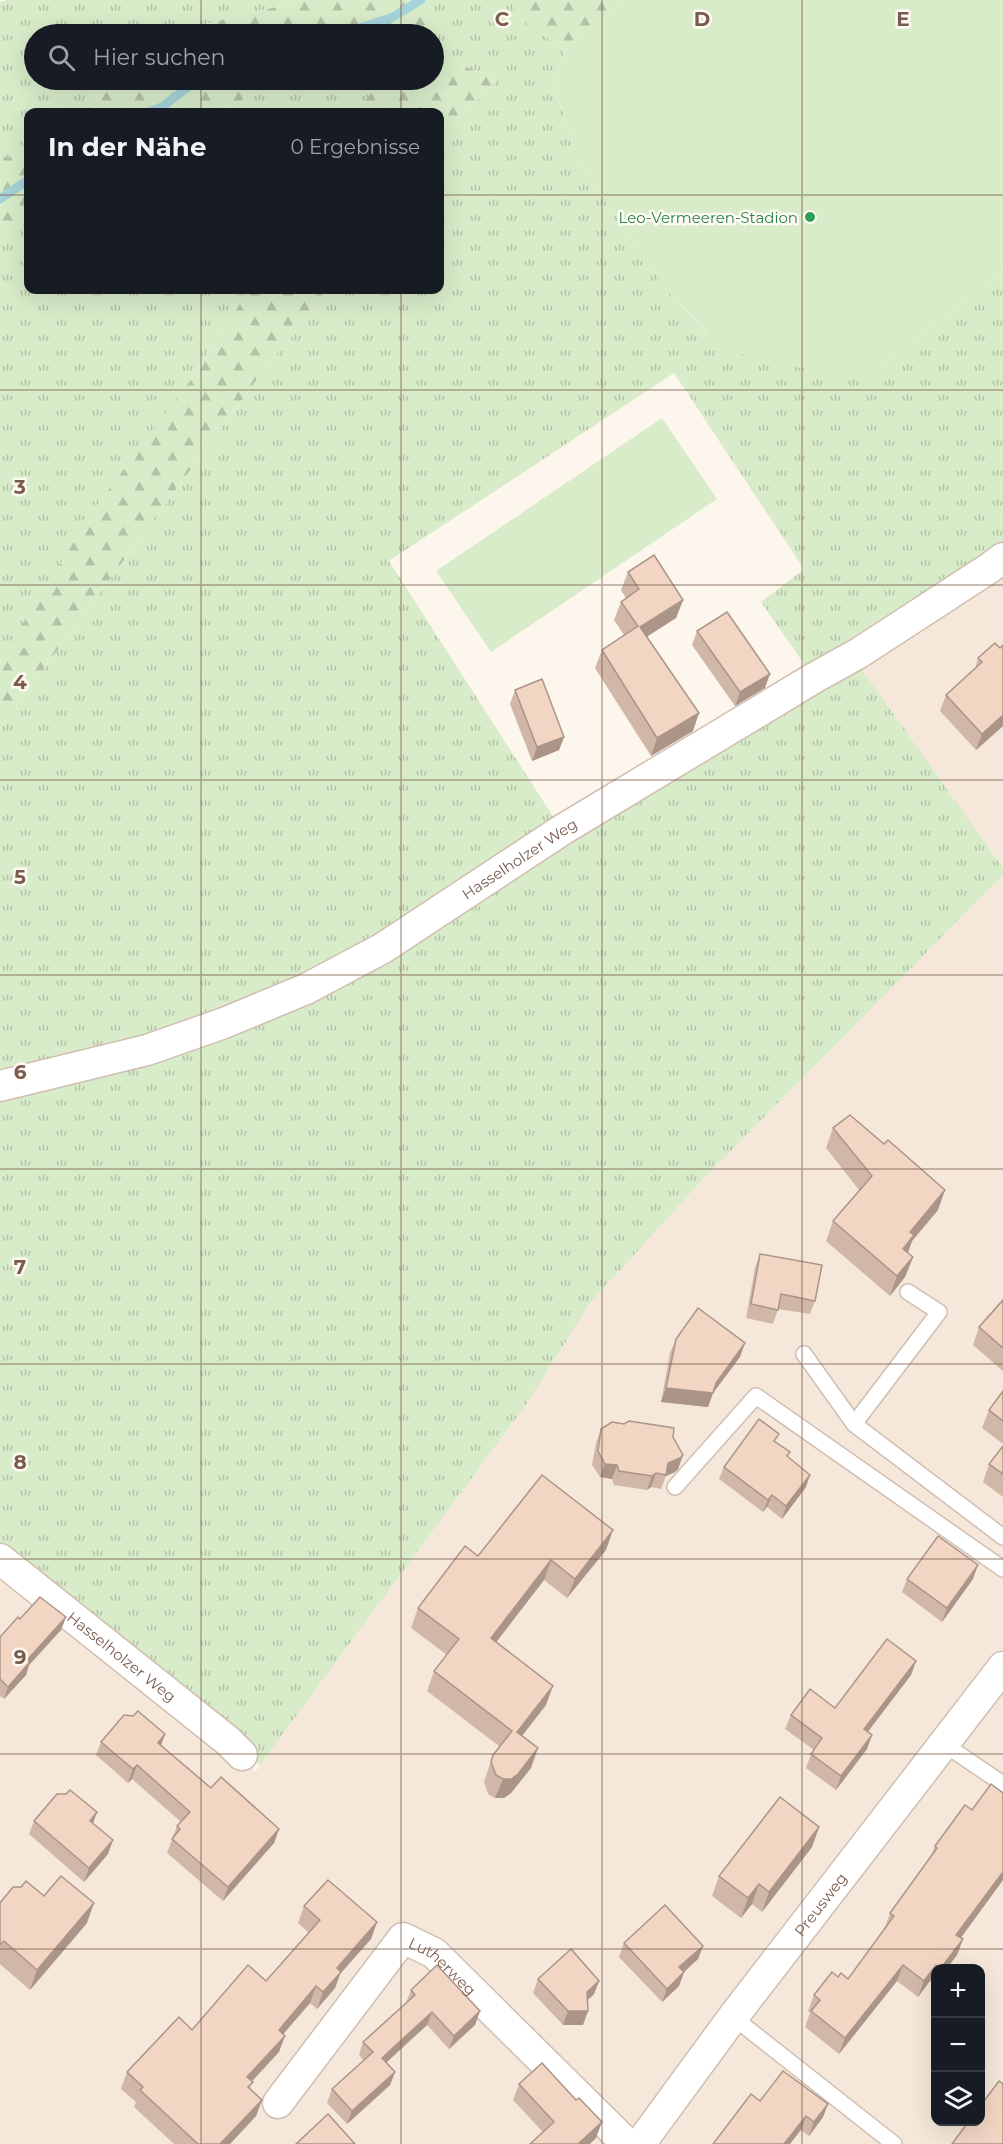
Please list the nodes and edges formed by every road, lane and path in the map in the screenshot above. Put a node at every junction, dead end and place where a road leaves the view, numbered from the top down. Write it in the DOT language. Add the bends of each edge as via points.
graph roads {
  1 [pos="1003,558"];
  2 [pos="0,1086"];
  3 [pos="908,1292"];
  4 [pos="804,1354"];
  5 [pos="854,1424"];
  6 [pos="675,1486"];
  7 [pos="1003,1537"];
  8 [pos="0,1559"];
  9 [pos="1003,1569"];
  10 [pos="1003,1667"];
  11 [pos="944,1744"];
  12 [pos="242,1755"];
  13 [pos="1003,1784"];
  14 [pos="733,2017"];
  15 [pos="278,2103"];
  16 [pos="627,2144"];
  17 [pos="640,2144"];
  18 [pos="894,2144"];
  1 -- 2 [label="street, Hasselholzer Weg" via="859,653 562,830 383,948 306,989 147,1050"];
  3 -- 5 [label="lane" via="939,1312"];
  4 -- 5 [label="lane"];
  5 -- 7 [label="lane"];
  6 -- 9 [label="lane" via="756,1396"];
  8 -- 12 [label="street, Hasselholzer Weg"];
  10 -- 11 [label="street, Preusweg"];
  11 -- 13 [label="lane"];
  11 -- 14 [label="street, Preusweg"];
  14 -- 17 [label="street, Preusweg"];
  14 -- 18 [label="lane"];
  15 -- 16 [label="street, Lutherweg" via="403,1938 434,1953"];
}
